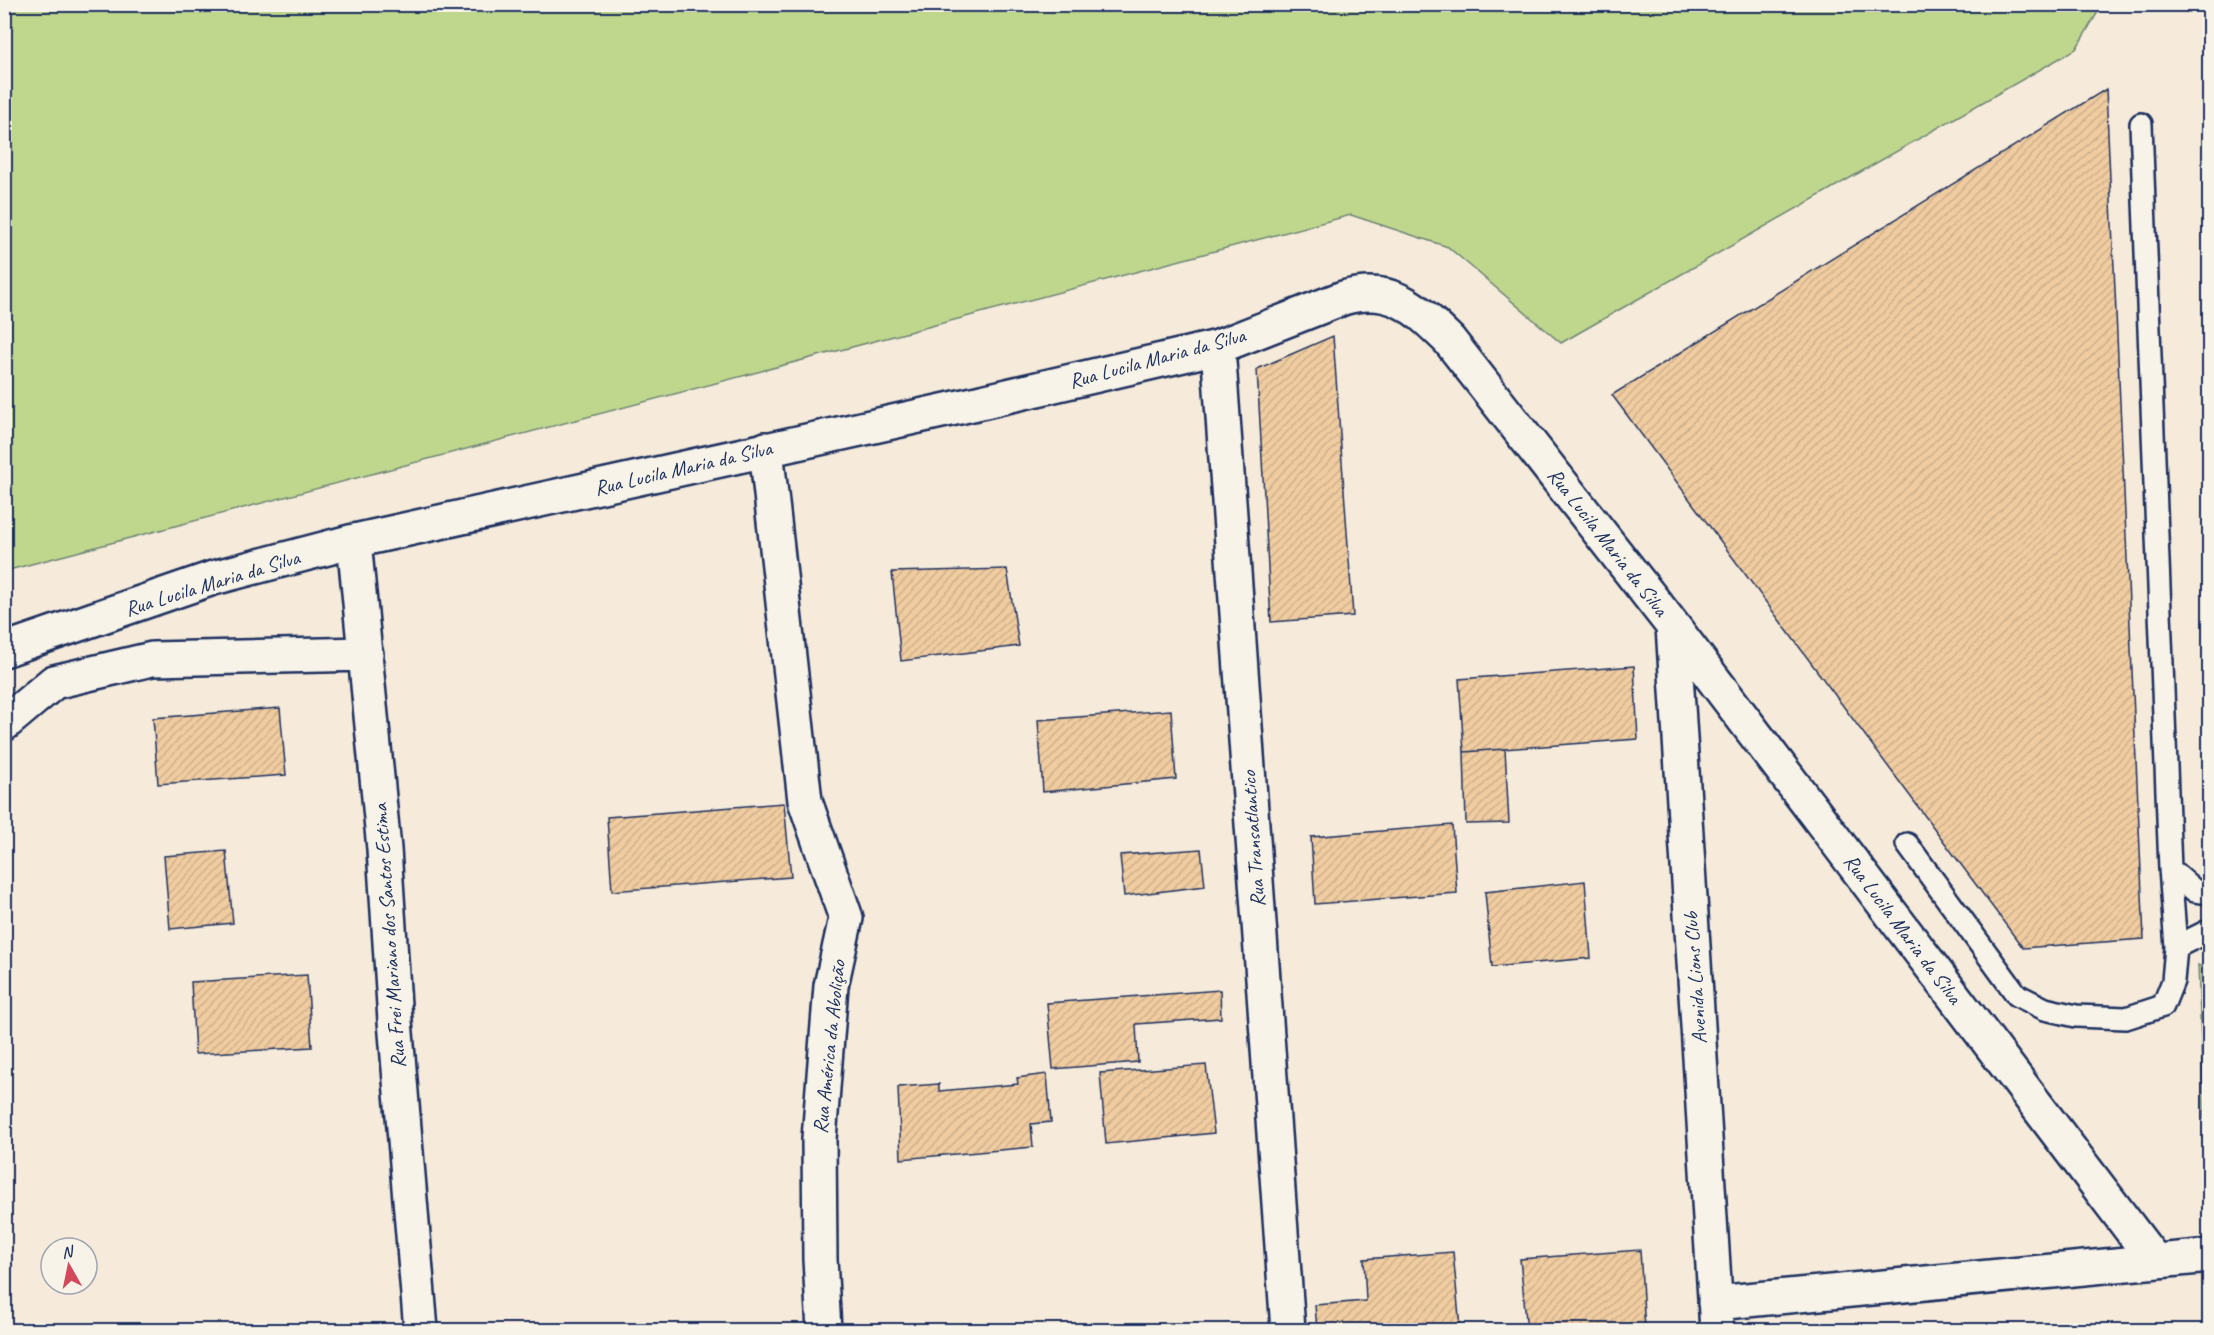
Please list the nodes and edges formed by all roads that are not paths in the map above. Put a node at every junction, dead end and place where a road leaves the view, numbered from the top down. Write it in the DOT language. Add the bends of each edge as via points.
graph roads {
  1 [pos="2141,124"];
  2 [pos="1218,347"];
  3 [pos="766,449"];
  4 [pos="354,541"];
  5 [pos="1673,626"];
  6 [pos="4,650"];
  7 [pos="366,654"];
  8 [pos="4,724"];
  9 [pos="1907,844"];
  10 [pos="2170,868"];
  11 [pos="2210,893"];
  12 [pos="2210,932"];
  13 [pos="2175,948"];
  14 [pos="2210,1256"];
  15 [pos="2154,1260"];
  16 [pos="1716,1317"];
  17 [pos="421,1330"];
  18 [pos="824,1330"];
  19 [pos="1288,1330"];
  1 -- 10 [label="lane"];
  2 -- 3 [label="street, Rua Lucila Maria da Silva"];
  2 -- 5 [label="street, Rua Lucila Maria da Silva" via="1360,293 1381,294 1406,303 1449,340"];
  2 -- 19 [label="street, Rua Transatlantico"];
  3 -- 4 [label="street, Rua Lucila Maria da Silva"];
  3 -- 18 [label="street, Rua América da Abolição" via="806,801 846,918 831,986 819,1139"];
  4 -- 6 [label="street, Rua Lucila Maria da Silva" via="213,578"];
  4 -- 7 [label="street, Rua Frei Mariano dos Santos Estima"];
  5 -- 15 [label="street, Rua Lucila Maria da Silva"];
  5 -- 16 [label="street, Avenida Lions Club"];
  7 -- 8 [label="street" via="152,659 54,682"];
  7 -- 17 [label="street, Rua Frei Mariano dos Santos Estima"];
  9 -- 13 [label="lane" via="2017,995 2045,1009 2076,1016 2126,1018 2163,1006 2173,981"];
  10 -- 11 [label="lane" via="2195,891"];
  10 -- 13 [label="lane"];
  12 -- 13 [label="lane"];
  14 -- 15 [label="street"];
  15 -- 16 [label="street"];
}
